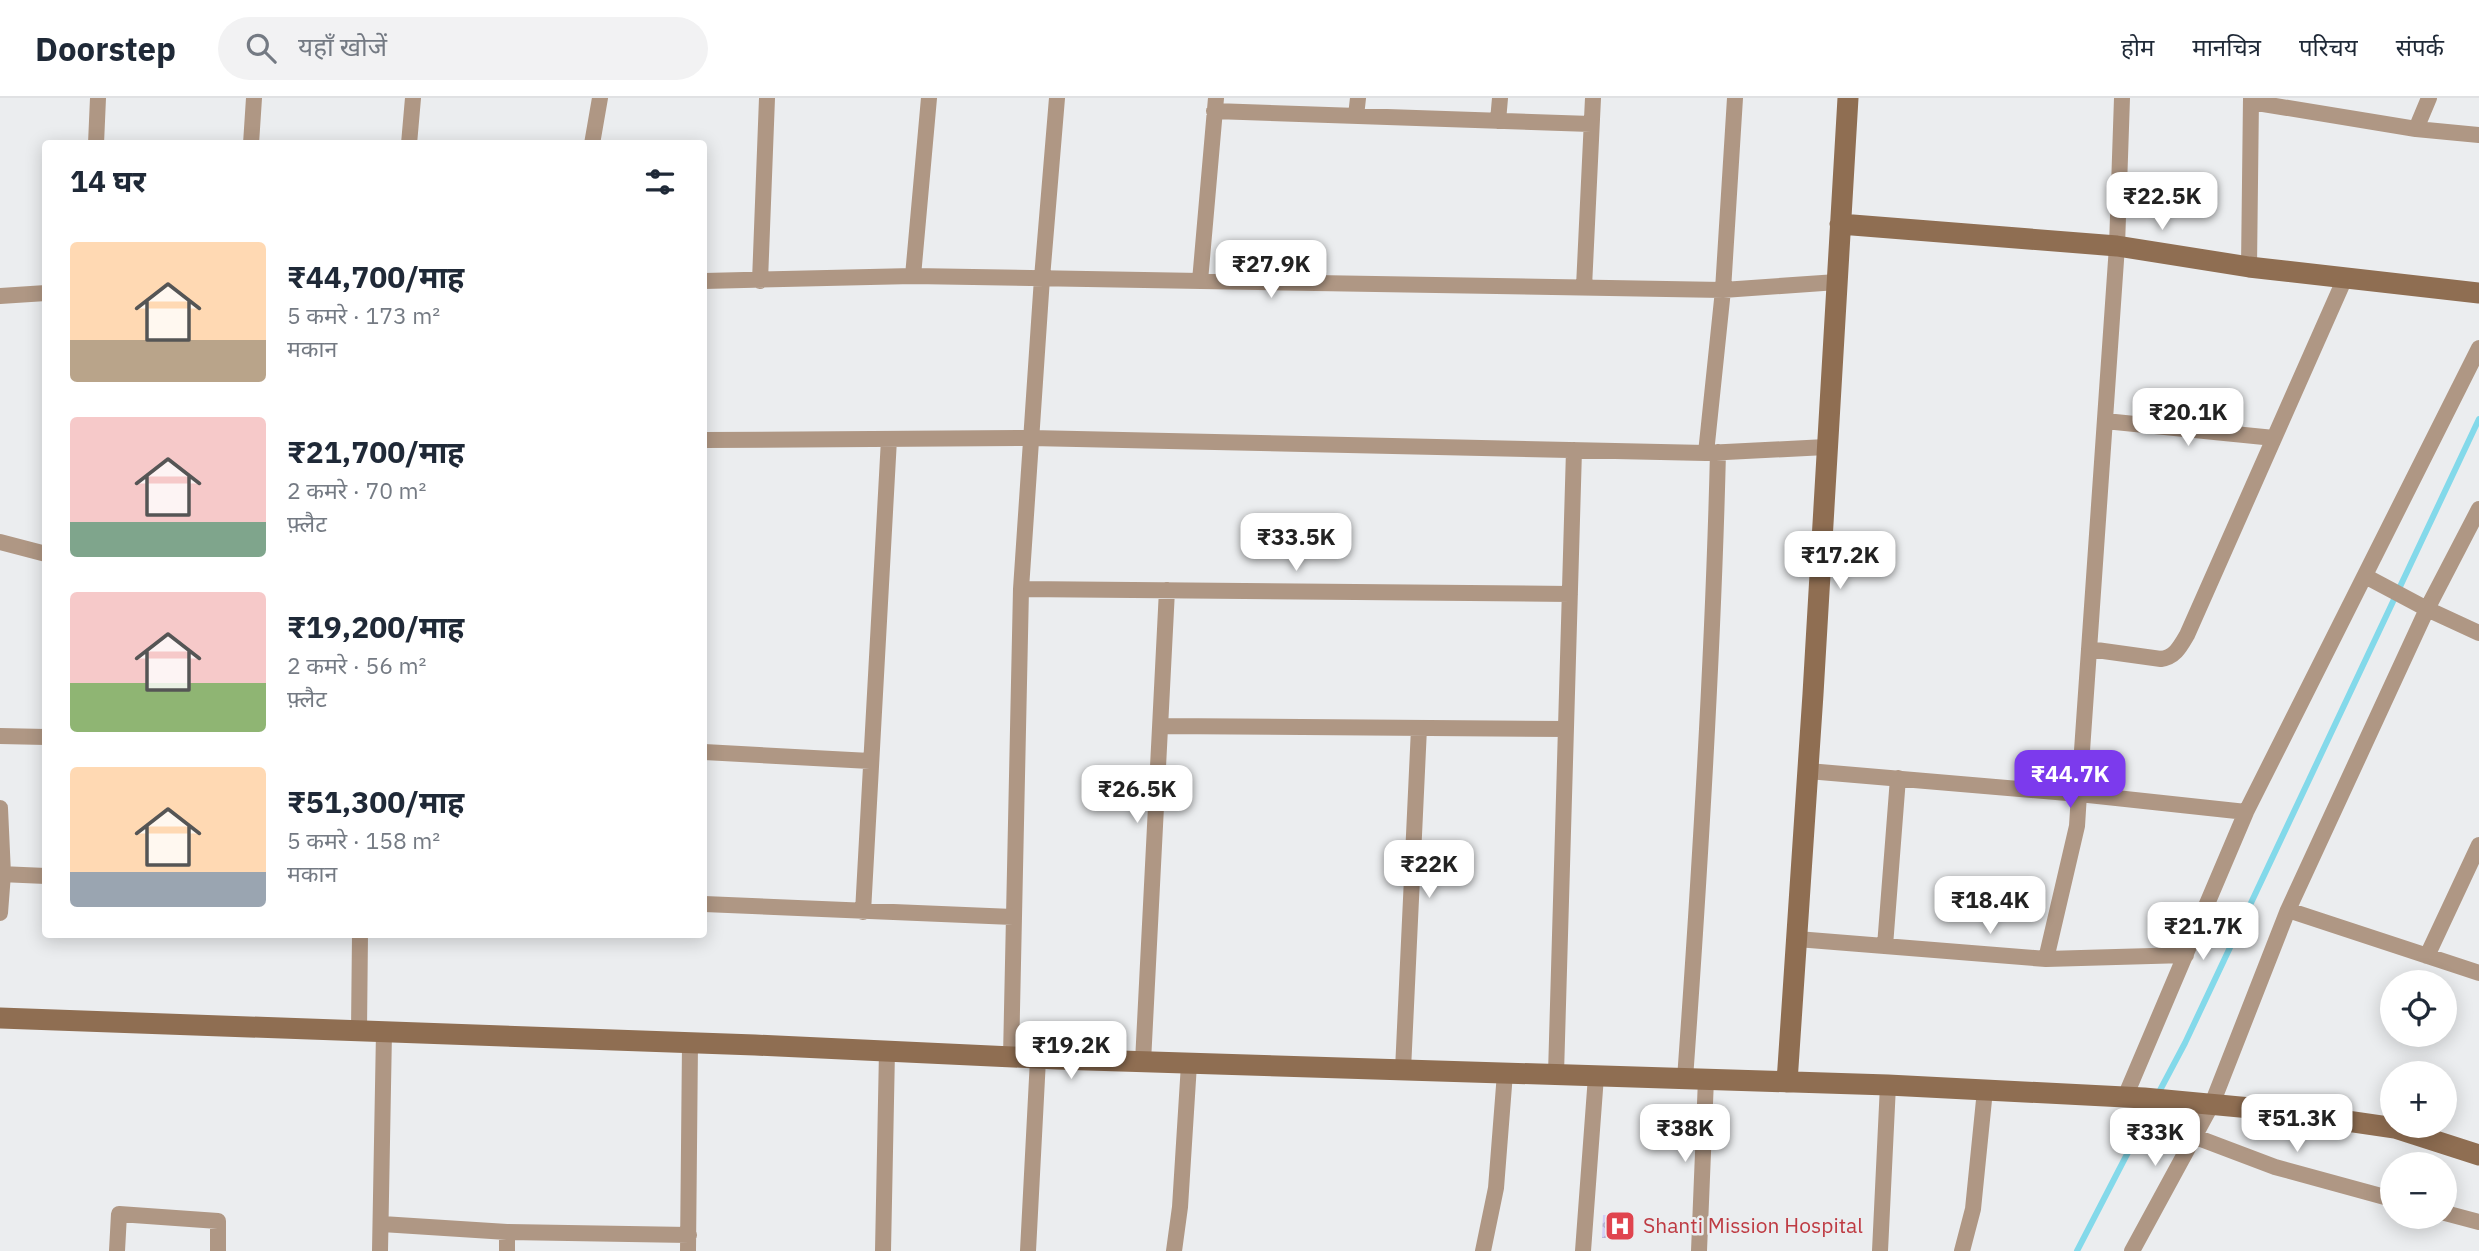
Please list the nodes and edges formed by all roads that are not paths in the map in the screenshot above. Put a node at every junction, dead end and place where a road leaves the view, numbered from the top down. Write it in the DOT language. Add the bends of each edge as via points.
graph roads {
  1 [pos="98,98"];
  2 [pos="254,98"];
  3 [pos="413,98"];
  4 [pos="600,98"];
  5 [pos="767,98"];
  6 [pos="929,98"];
  7 [pos="1057,98"];
  8 [pos="1358,98"];
  9 [pos="1500,98"];
  10 [pos="1593,98"];
  11 [pos="1735,98"];
  12 [pos="1848,98"];
  13 [pos="2122,98"];
  14 [pos="2429,98"];
  15 [pos="2251,100"];
  16 [pos="1215,105"];
  17 [pos="1356,116"];
  18 [pos="1498,121"];
  19 [pos="1591,124"];
  20 [pos="2416,129"];
  21 [pos="2479,135"];
  22 [pos="96,140"];
  23 [pos="251,140"];
  24 [pos="409,140"];
  25 [pos="593,140"];
  26 [pos="1840,224"];
  27 [pos="2117,246"];
  28 [pos="2249,267"];
  29 [pos="913,276"];
  30 [pos="1042,278"];
  31 [pos="2345,278"];
  32 [pos="707,281"];
  33 [pos="760,281"];
  34 [pos="1200,281"];
  35 [pos="1837,282"];
  36 [pos="1584,287"];
  37 [pos="1723,290"];
  38 [pos="42,293"];
  39 [pos="2479,293"];
  40 [pos="0,296"];
  41 [pos="2479,348"];
  42 [pos="2105,421"];
  43 [pos="1031,438"];
  44 [pos="2274,438"];
  45 [pos="889,439"];
  46 [pos="707,440"];
  47 [pos="1826,447"];
  48 [pos="1574,450"];
  49 [pos="1712,452"];
  50 [pos="2479,509"];
  51 [pos="0,542"];
  52 [pos="42,553"];
  53 [pos="2371,579"];
  54 [pos="1021,589"];
  55 [pos="1167,590"];
  56 [pos="1570,594"];
  57 [pos="2421,606"];
  58 [pos="2479,633"];
  59 [pos="2089,649"];
  60 [pos="1161,726"];
  61 [pos="1419,728"];
  62 [pos="1566,729"];
  63 [pos="0,736"];
  64 [pos="42,737"];
  65 [pos="707,752"];
  66 [pos="870,761"];
  67 [pos="1808,771"];
  68 [pos="1898,778"];
  69 [pos="2079,794"];
  70 [pos="0,808"];
  71 [pos="2246,812"];
  72 [pos="2479,845"];
  73 [pos="1,874"];
  74 [pos="42,876"];
  75 [pos="707,904"];
  76 [pos="2288,910"];
  77 [pos="863,912"];
  78 [pos="0,914"];
  79 [pos="1013,917"];
  80 [pos="359,938"];
  81 [pos="1797,939"];
  82 [pos="1885,946"];
  83 [pos="2186,955"];
  84 [pos="2427,956"];
  85 [pos="2046,959"];
  86 [pos="2479,973"];
  87 [pos="0,1018"];
  88 [pos="359,1031"];
  89 [pos="384,1032"];
  90 [pos="690,1043"];
  91 [pos="887,1051"];
  92 [pos="1011,1057"];
  93 [pos="1038,1059"];
  94 [pos="1143,1062"];
  95 [pos="1189,1063"];
  96 [pos="1403,1070"];
  97 [pos="1505,1073"];
  98 [pos="1556,1074"];
  99 [pos="1596,1076"];
  100 [pos="1685,1079"];
  101 [pos="1706,1079"];
  102 [pos="1787,1082"];
  103 [pos="1888,1085"];
  104 [pos="1985,1090"];
  105 [pos="2134,1097"];
  106 [pos="2209,1103"];
  107 [pos="2193,1136"];
  108 [pos="2479,1155"];
  109 [pos="2380,1196"];
  110 [pos="2457,1217"];
  111 [pos="2479,1223"];
  112 [pos="383,1224"];
  113 [pos="508,1232"];
  114 [pos="688,1243"];
  115 [pos="117,1251"];
  116 [pos="218,1251"];
  117 [pos="380,1251"];
  118 [pos="507,1251"];
  119 [pos="883,1251"];
  120 [pos="1028,1251"];
  121 [pos="1174,1251"];
  122 [pos="1483,1251"];
  123 [pos="1583,1251"];
  124 [pos="1699,1251"];
  125 [pos="1880,1251"];
  126 [pos="1962,1251"];
  127 [pos="2132,1251"];
  1 -- 22 [label="street"];
  2 -- 23 [label="street"];
  3 -- 24 [label="street"];
  4 -- 25 [label="street"];
  5 -- 33 [label="street"];
  6 -- 29 [label="street"];
  7 -- 30 [label="street"];
  8 -- 17 [label="street"];
  9 -- 18 [label="street"];
  10 -- 19 [label="street"];
  11 -- 37 [label="street"];
  12 -- 26 [label="street"];
  13 -- 27 [label="street"];
  14 -- 20 [label="street"];
  15 -- 20 [label="street"];
  15 -- 28 [label="street"];
  16 -- 17 [label="street"];
  16 -- 34 [label="street"];
  17 -- 18 [label="street"];
  18 -- 19 [label="street"];
  19 -- 36 [label="street"];
  20 -- 21 [label="street"];
  26 -- 27 [label="street"];
  26 -- 35 [label="street"];
  27 -- 28 [label="street"];
  27 -- 42 [label="street"];
  28 -- 31 [label="street"];
  29 -- 30 [label="street"];
  29 -- 33 [label="street"];
  30 -- 34 [label="street"];
  30 -- 43 [label="street"];
  31 -- 39 [label="street"];
  31 -- 44 [label="street"];
  32 -- 33 [label="street"];
  34 -- 36 [label="street"];
  35 -- 37 [label="street"];
  35 -- 47 [label="street"];
  36 -- 37 [label="street"];
  37 -- 49 [label="street"];
  38 -- 40 [label="street"];
  41 -- 53 [label="street"];
  42 -- 44 [label="street"];
  42 -- 59 [label="street"];
  43 -- 45 [label="street"];
  43 -- 48 [label="street"];
  43 -- 54 [label="street"];
  44 -- 59 [label="street" via="2187,635 2173,655 2161,659"];
  45 -- 46 [label="street"];
  45 -- 66 [label="street"];
  47 -- 49 [label="street"];
  47 -- 67 [label="street"];
  48 -- 49 [label="street"];
  48 -- 56 [label="street"];
  49 -- 100 [label="street" via="1714,594"];
  50 -- 57 [label="street"];
  51 -- 52 [label="street"];
  53 -- 57 [label="street"];
  53 -- 71 [label="street"];
  54 -- 55 [label="street"];
  54 -- 79 [label="street"];
  55 -- 56 [label="street"];
  55 -- 60 [label="street"];
  56 -- 62 [label="street"];
  57 -- 58 [label="street"];
  57 -- 76 [label="street"];
  59 -- 69 [label="street"];
  60 -- 61 [label="street"];
  60 -- 94 [label="street"];
  61 -- 62 [label="street"];
  61 -- 96 [label="street"];
  62 -- 98 [label="street"];
  63 -- 64 [label="street"];
  65 -- 66 [label="street"];
  66 -- 77 [label="street"];
  67 -- 68 [label="street"];
  67 -- 81 [label="street"];
  68 -- 69 [label="street"];
  68 -- 82 [label="street"];
  69 -- 71 [label="street"];
  69 -- 85 [label="street" via="2077,826"];
  70 -- 73 [label="street"];
  71 -- 83 [label="street"];
  72 -- 84 [label="street"];
  73 -- 74 [label="street"];
  73 -- 78 [label="street"];
  75 -- 77 [label="street"];
  76 -- 84 [label="street"];
  76 -- 106 [label="street"];
  77 -- 79 [label="street"];
  79 -- 92 [label="street"];
  80 -- 88 [label="street"];
  81 -- 82 [label="street"];
  81 -- 102 [label="street"];
  82 -- 85 [label="street"];
  83 -- 85 [label="street"];
  83 -- 105 [label="street"];
  84 -- 86 [label="street"];
  87 -- 88 [label="street"];
  88 -- 89 [label="street"];
  89 -- 90 [label="street"];
  89 -- 112 [label="street"];
  90 -- 91 [label="street"];
  90 -- 114 [label="street"];
  91 -- 92 [label="street"];
  91 -- 119 [label="street"];
  92 -- 93 [label="street"];
  93 -- 94 [label="street"];
  93 -- 120 [label="street"];
  94 -- 95 [label="street"];
  95 -- 96 [label="street"];
  95 -- 121 [label="street"];
  96 -- 97 [label="street"];
  97 -- 98 [label="street"];
  97 -- 122 [label="street" via="1496,1188"];
  98 -- 99 [label="street"];
  99 -- 100 [label="street"];
  99 -- 123 [label="street"];
  100 -- 101 [label="street"];
  101 -- 102 [label="street"];
  101 -- 124 [label="street"];
  102 -- 103 [label="street"];
  103 -- 104 [label="street"];
  103 -- 125 [label="street"];
  104 -- 105 [label="street"];
  104 -- 126 [label="street" via="1973,1209"];
  105 -- 106 [label="street"];
  106 -- 107 [label="street"];
  106 -- 108 [label="street" via="2395,1128"];
  107 -- 109 [label="street" via="2275,1167"];
  107 -- 127 [label="street"];
  110 -- 111 [label="street"];
  112 -- 113 [label="street"];
  112 -- 117 [label="street"];
  113 -- 114 [label="street"];
  113 -- 118 [label="street"];
  115 -- 116 [label="street" via="119,1214 218,1220"];
}
